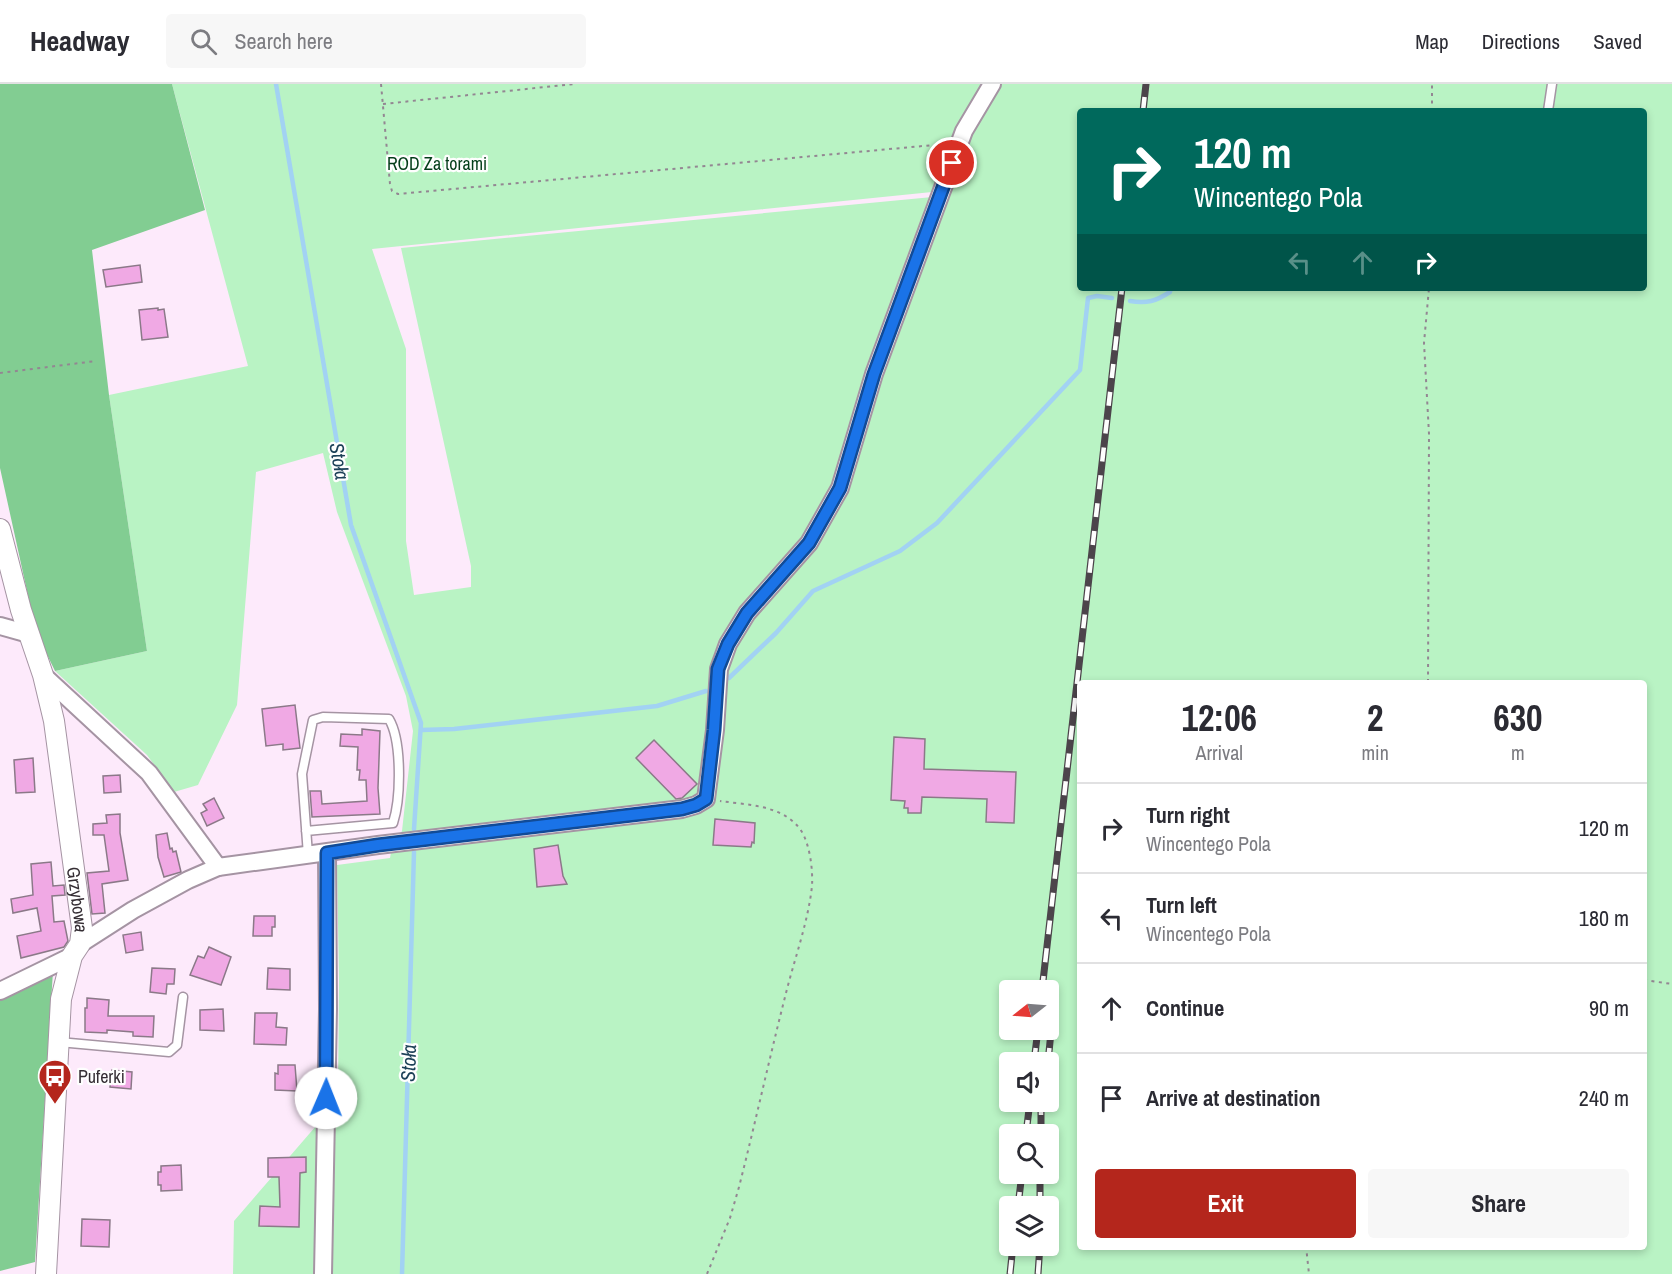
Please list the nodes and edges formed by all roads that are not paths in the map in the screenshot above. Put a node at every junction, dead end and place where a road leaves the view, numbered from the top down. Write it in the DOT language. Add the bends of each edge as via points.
graph roads {
  1 [pos="992,84"];
  2 [pos="1552,84"];
  3 [pos="1548,108"];
  4 [pos="0,529"];
  5 [pos="0,626"];
  6 [pos="29,634"];
  7 [pos="43,675"];
  8 [pos="306,831"];
  9 [pos="327,853"];
  10 [pos="308,855"];
  11 [pos="218,867"];
  12 [pos="76,950"];
  13 [pos="0,991"];
  14 [pos="183,997"];
  15 [pos="59,1042"];
  16 [pos="46,1274"];
  17 [pos="323,1274"];
  1 -- 9 [label="street" via="959,142 874,374 840,488 809,543 747,613 728,644 718,669 706,799 682,809"];
  2 -- 3 [label="lane"];
  4 -- 6 [label="street, Grzybowa"];
  5 -- 6 [label="street"];
  6 -- 7 [label="street, Grzybowa"];
  7 -- 11 [label="street" via="149,773"];
  7 -- 12 [label="street, Grzybowa" via="57,744 82,928"];
  8 -- 8 [label="lane" via="302,774 313,720 389,719 394,727 399,770 393,823"];
  8 -- 10 [label="lane"];
  9 -- 10 [label="street"];
  9 -- 17 [label="street"];
  10 -- 11 [label="street"];
  11 -- 12 [label="street" via="133,910"];
  12 -- 13 [label="street"];
  12 -- 15 [label="street, Grzybowa" via="61,999"];
  14 -- 15 [label="lane" via="177,1046 169,1053"];
  15 -- 16 [label="street, Grzybowa"];
}
